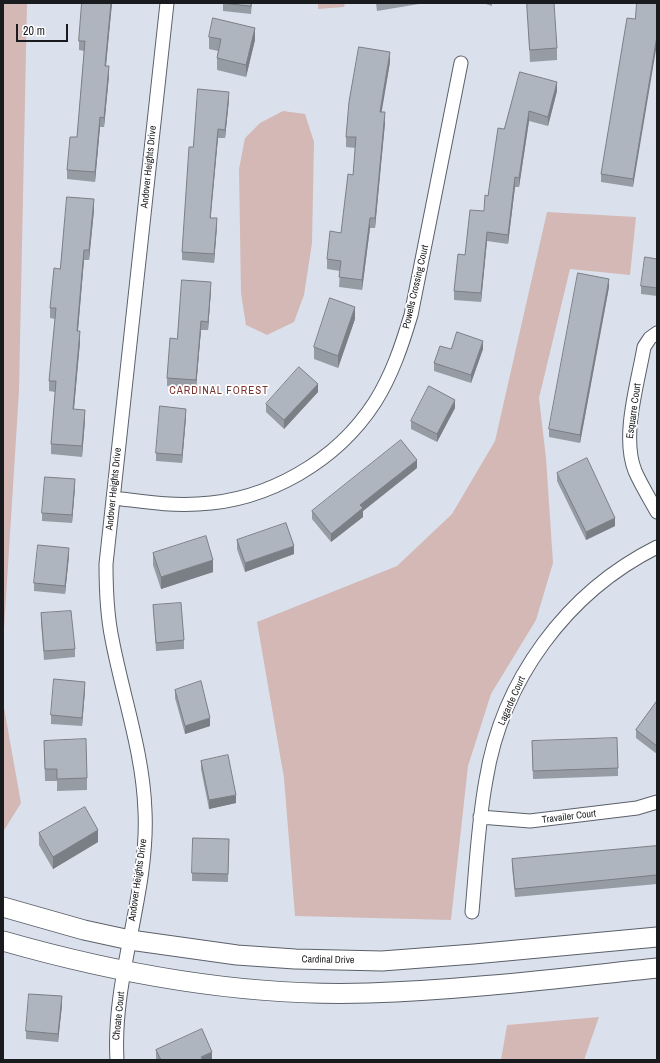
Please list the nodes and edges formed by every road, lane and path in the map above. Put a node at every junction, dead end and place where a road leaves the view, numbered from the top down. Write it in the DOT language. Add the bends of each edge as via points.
graph roads {
  1 [pos="167,3"];
  2 [pos="461,63"];
  3 [pos="657,333"];
  4 [pos="113,498"];
  5 [pos="657,512"];
  6 [pos="657,547"];
  7 [pos="657,802"];
  8 [pos="480,817"];
  9 [pos="3,907"];
  10 [pos="472,912"];
  11 [pos="657,937"];
  12 [pos="130,940"];
  13 [pos="3,941"];
  14 [pos="657,968"];
  15 [pos="125,972"];
  16 [pos="117,1060"];
  1 -- 4 [label="street, Andover Heights Drive"];
  2 -- 4 [label="street, Powells Crossing Court" via="411,315 402,346 386,383 354,428 310,467 279,484 250,495 221,502 197,504 167,504"];
  3 -- 5 [label="street, Esquarre Court" via="644,347 629,433 630,453 635,471"];
  4 -- 12 [label="street, Andover Heights Drive" via="106,564 106,602 111,638 141,766 145,812 144,851"];
  6 -- 8 [label="street, Lagarde Court" via="612,574 584,598 558,624 536,653 508,706 495,742"];
  7 -- 8 [label="street, Travailer Court" via="637,808 530,822"];
  8 -- 10 [label="street, Lagarde Court"];
  9 -- 12 [label="main road, Cardinal Drive"];
  11 -- 12 [label="main road, Cardinal Drive" via="382,961 244,955"];
  12 -- 15 [label="street, Andover Heights Drive"];
  13 -- 15 [label="main road"];
  14 -- 15 [label="main road" via="461,988 369,993 297,992 226,987"];
  15 -- 16 [label="street, Choate Court" via="118,1013"];
}
